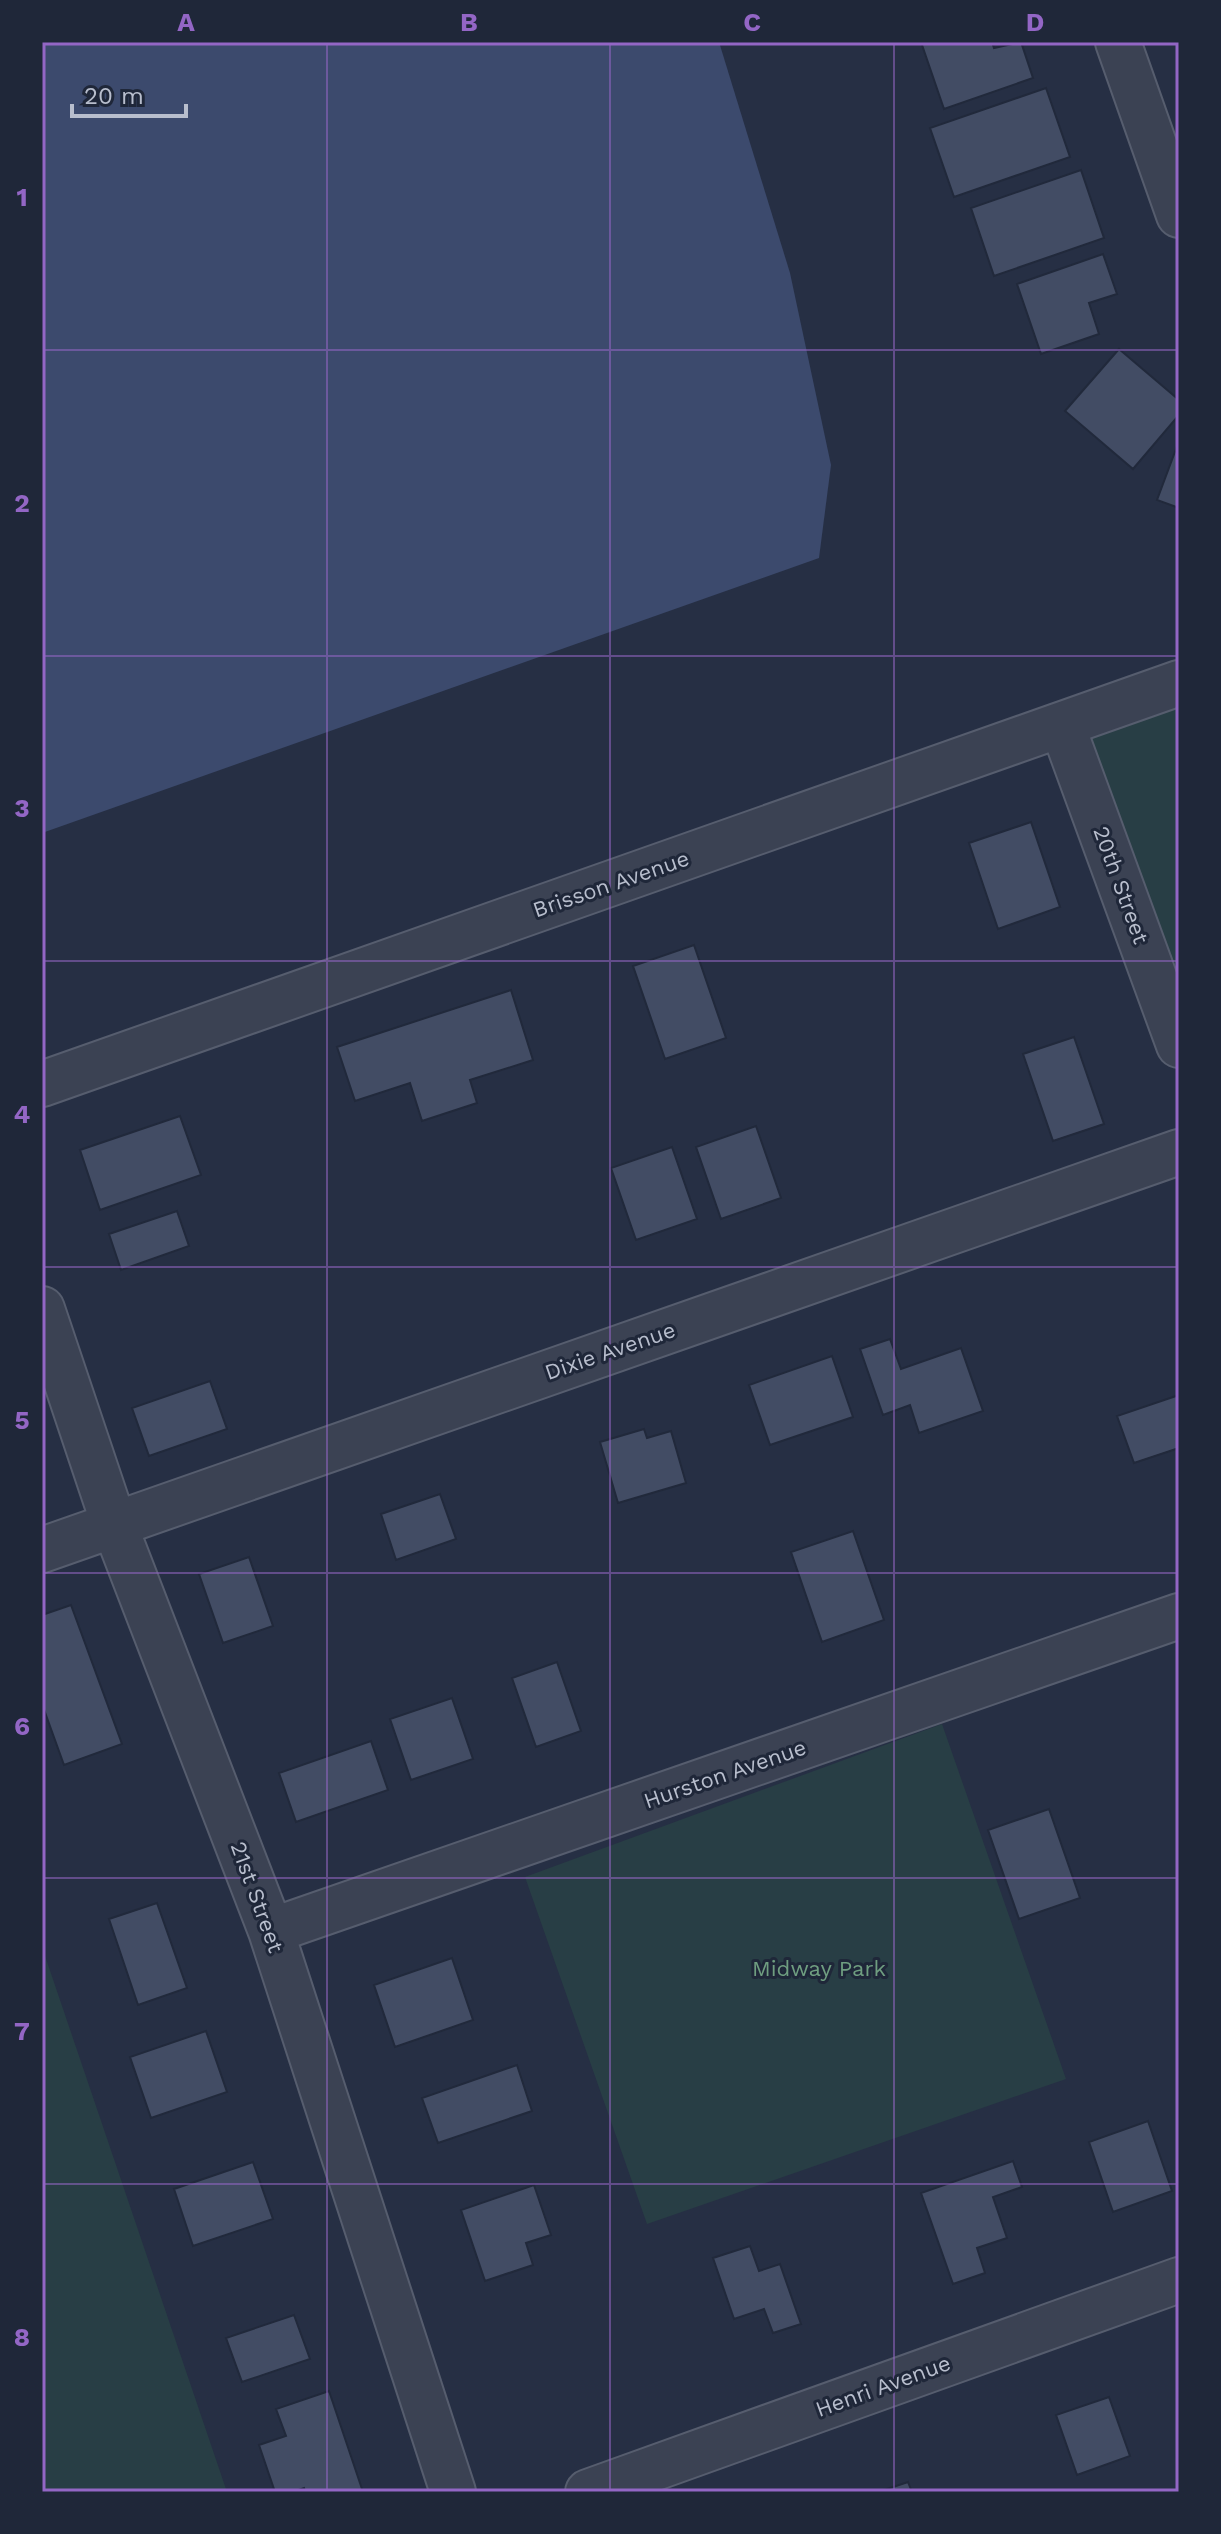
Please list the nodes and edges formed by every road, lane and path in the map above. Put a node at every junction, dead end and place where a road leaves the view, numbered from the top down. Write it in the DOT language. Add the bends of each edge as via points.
graph roads {
  1 [pos="1118,42"];
  2 [pos="1179,215"];
  3 [pos="1179,683"];
  4 [pos="1062,725"];
  5 [pos="1179,1045"];
  6 [pos="42,1084"];
  7 [pos="1179,1152"];
  8 [pos="42,1309"];
  9 [pos="114,1524"];
  10 [pos="42,1550"];
  11 [pos="1179,1616"];
  12 [pos="271,1931"];
  13 [pos="1179,2280"];
  14 [pos="453,2492"];
  15 [pos="588,2492"];
  1 -- 2 [label="street"];
  3 -- 4 [label="street, Brisson Avenue"];
  4 -- 5 [label="street, 20th Street"];
  4 -- 6 [label="street, Brisson Avenue"];
  7 -- 9 [label="street, Dixie Avenue"];
  8 -- 9 [label="street, 21st Street"];
  9 -- 10 [label="street, Dixie Avenue"];
  9 -- 12 [label="street, 21st Street"];
  11 -- 12 [label="street, Hurston Avenue"];
  12 -- 14 [label="street, 21st Street"];
  13 -- 15 [label="street, Henri Avenue"];
}
